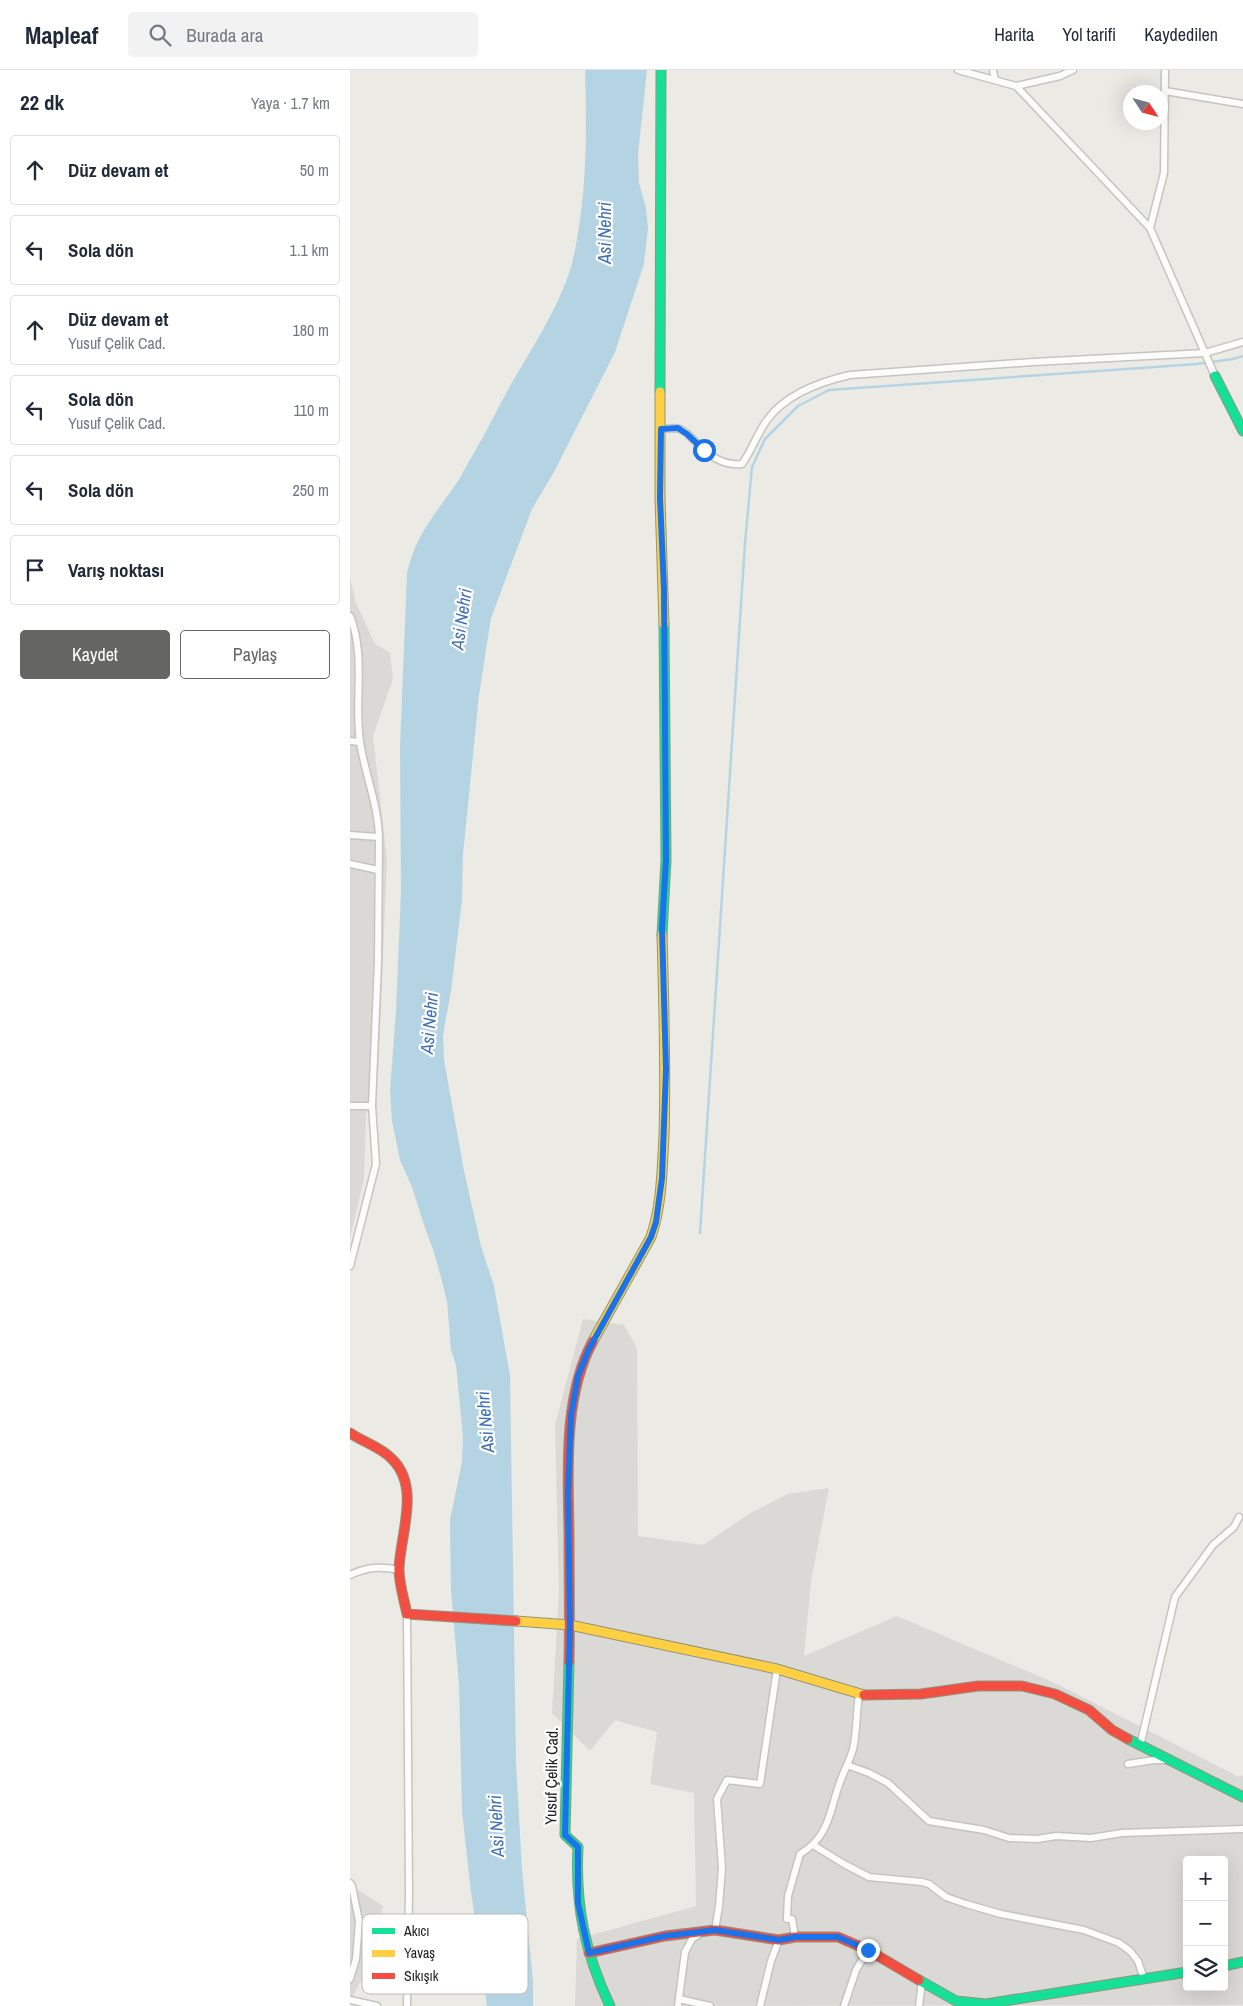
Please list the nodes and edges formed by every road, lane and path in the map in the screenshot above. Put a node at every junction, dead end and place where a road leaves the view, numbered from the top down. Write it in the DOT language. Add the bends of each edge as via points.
graph roads {
  1 [pos="661,70"];
  2 [pos="958,70"];
  3 [pos="993,70"];
  4 [pos="1073,70"];
  5 [pos="1165,70"];
  6 [pos="995,80"];
  7 [pos="1165,85"];
  8 [pos="1016,86"];
  9 [pos="1168,92"];
  10 [pos="1243,104"];
  11 [pos="1165,130"];
  12 [pos="1150,228"];
  13 [pos="1243,342"];
  14 [pos="1205,353"];
  15 [pos="1215,376"];
  16 [pos="661,429"];
  17 [pos="1243,430"];
  18 [pos="350,616"];
  19 [pos="350,741"];
  20 [pos="360,742"];
  21 [pos="350,835"];
  22 [pos="379,837"];
  23 [pos="350,864"];
  24 [pos="378,870"];
  25 [pos="350,1106"];
  26 [pos="372,1106"];
  27 [pos="350,1266"];
  28 [pos="350,1433"];
  29 [pos="1239,1517"];
  30 [pos="399,1570"];
  31 [pos="350,1575"];
  32 [pos="411,1614"];
  33 [pos="570,1625"];
  34 [pos="777,1669"];
  35 [pos="859,1695"];
  36 [pos="1140,1746"];
  37 [pos="1174,1761"];
  38 [pos="1128,1764"];
  39 [pos="847,1765"];
  40 [pos="1243,1797"];
  41 [pos="1243,1829"];
  42 [pos="813,1845"];
  43 [pos="350,1883"];
  44 [pos="409,1914"];
  45 [pos="715,1930"];
  46 [pos="702,1932"];
  47 [pos="795,1937"];
  48 [pos="779,1940"];
  49 [pos="868,1950"];
  50 [pos="589,1953"];
  51 [pos="1243,1962"];
  52 [pos="1228,1965"];
  53 [pos="1183,1973"];
  54 [pos="350,1979"];
  55 [pos="1144,1979"];
  56 [pos="922,1981"];
  57 [pos="350,2000"];
  58 [pos="678,2002"];
  59 [pos="377,2006"];
  60 [pos="610,2006"];
  61 [pos="710,2006"];
  62 [pos="760,2006"];
  63 [pos="844,2006"];
  64 [pos="919,2006"];
  1 -- 16 [label="street, Yusuf Çelik Cad."];
  2 -- 6 [label="street"];
  3 -- 6 [label="street"];
  4 -- 8 [label="street"];
  5 -- 7 [label="street"];
  6 -- 8 [label="street"];
  8 -- 12 [label="street"];
  9 -- 10 [label="street"];
  11 -- 12 [label="street" via="1164,173"];
  12 -- 14 [label="street"];
  13 -- 14 [label="street"];
  14 -- 15 [label="street"];
  14 -- 16 [label="street" via="1033,362 826,380 802,390 768,419 742,464 720,461 678,428"];
  15 -- 17 [label="street"];
  16 -- 33 [label="street, Yusuf Çelik Cad." via="666,860 662,929 666,1069 662,1178 651,1237 596,1336 576,1386 568,1466"];
  18 -- 20 [label="street" via="357,641"];
  19 -- 20 [label="street"];
  20 -- 22 [label="street" via="379,818"];
  21 -- 22 [label="street"];
  22 -- 24 [label="street"];
  23 -- 24 [label="street"];
  24 -- 26 [label="street"];
  25 -- 26 [label="street"];
  26 -- 27 [label="street" via="376,1164"];
  28 -- 30 [label="street" via="393,1459 404,1474 405,1527"];
  29 -- 36 [label="street" via="1234,1527 1213,1545 1175,1597"];
  30 -- 31 [label="street" via="364,1568"];
  30 -- 32 [label="street"];
  32 -- 33 [label="street"];
  32 -- 44 [label="street"];
  33 -- 34 [label="street"];
  33 -- 50 [label="street, Yusuf Çelik Cad." via="565,1835 578,1847 578,1903"];
  34 -- 35 [label="street"];
  34 -- 45 [label="street" via="760,1784 727,1780 717,1799 722,1868"];
  35 -- 36 [label="street" via="1022,1686 1055,1694 1089,1710 1112,1730"];
  35 -- 39 [label="street" via="853,1748"];
  36 -- 37 [label="street"];
  37 -- 38 [label="street"];
  37 -- 40 [label="street"];
  39 -- 41 [label="street" via="888,1783 929,1821 984,1830 1009,1838 1092,1838 1122,1833"];
  39 -- 42 [label="street" via="833,1809 822,1834"];
  42 -- 47 [label="street" via="800,1854 788,1896 787,1919 792,1919"];
  42 -- 55 [label="street" via="869,1877 922,1882 946,1897 966,1904 1084,1930 1119,1943 1138,1961"];
  43 -- 54 [label="street" via="359,1921 356,1959"];
  45 -- 46 [label="street"];
  45 -- 48 [label="street"];
  46 -- 50 [label="street" via="665,1936"];
  46 -- 58 [label="street" via="692,1939 686,1952"];
  47 -- 48 [label="street"];
  47 -- 49 [label="street" via="838,1937"];
  48 -- 62 [label="street"];
  49 -- 56 [label="street"];
  49 -- 63 [label="street" via="856,1970"];
  50 -- 60 [label="street, Yusuf Çelik Cad."];
  51 -- 52 [label="street"];
  53 -- 55 [label="street"];
  55 -- 56 [label="street" via="986,2004 956,2000"];
  56 -- 64 [label="street"];
  57 -- 59 [label="street"];
  58 -- 61 [label="street"];
}
